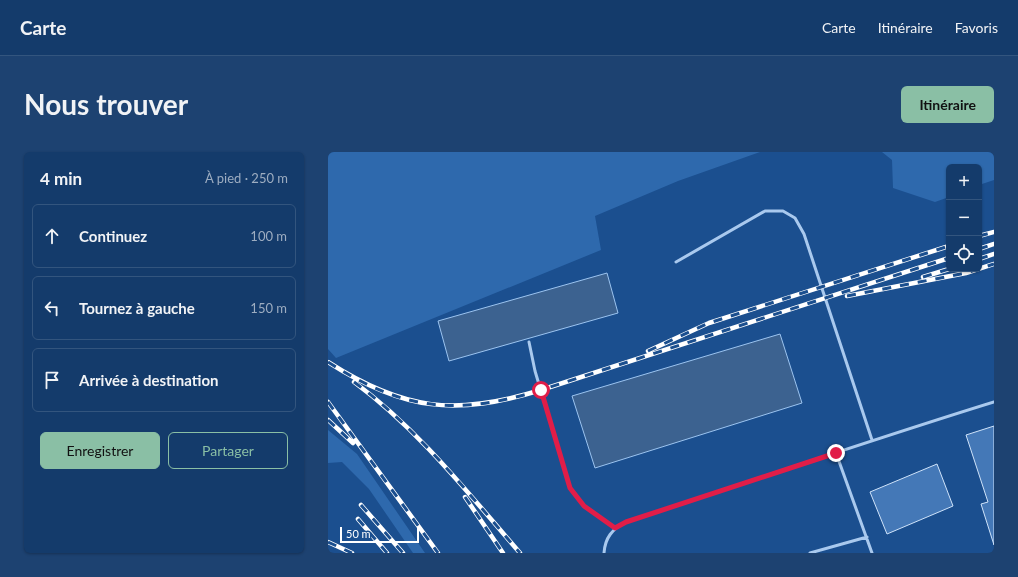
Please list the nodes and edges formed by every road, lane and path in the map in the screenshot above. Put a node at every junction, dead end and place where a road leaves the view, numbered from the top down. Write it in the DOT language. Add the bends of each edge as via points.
graph roads {
  1 [pos="676,262"];
  2 [pos="529,342"];
  3 [pos="994,402"];
  4 [pos="872,440"];
  5 [pos="836,453"];
  6 [pos="615,528"];
  7 [pos="867,537"];
  8 [pos="604,553"];
  9 [pos="810,553"];
  10 [pos="872,553"];
  1 -- 4 [label="lane" via="765,211 783,211 795,218 804,234"];
  2 -- 6 [label="lane" via="535,371 570,488 584,506"];
  3 -- 4 [label="lane"];
  4 -- 5 [label="lane"];
  5 -- 6 [label="lane" via="626,522"];
  5 -- 7 [label="lane"];
  6 -- 8 [label="lane" via="605,542"];
  7 -- 9 [label="lane"];
  7 -- 10 [label="lane"];
}
